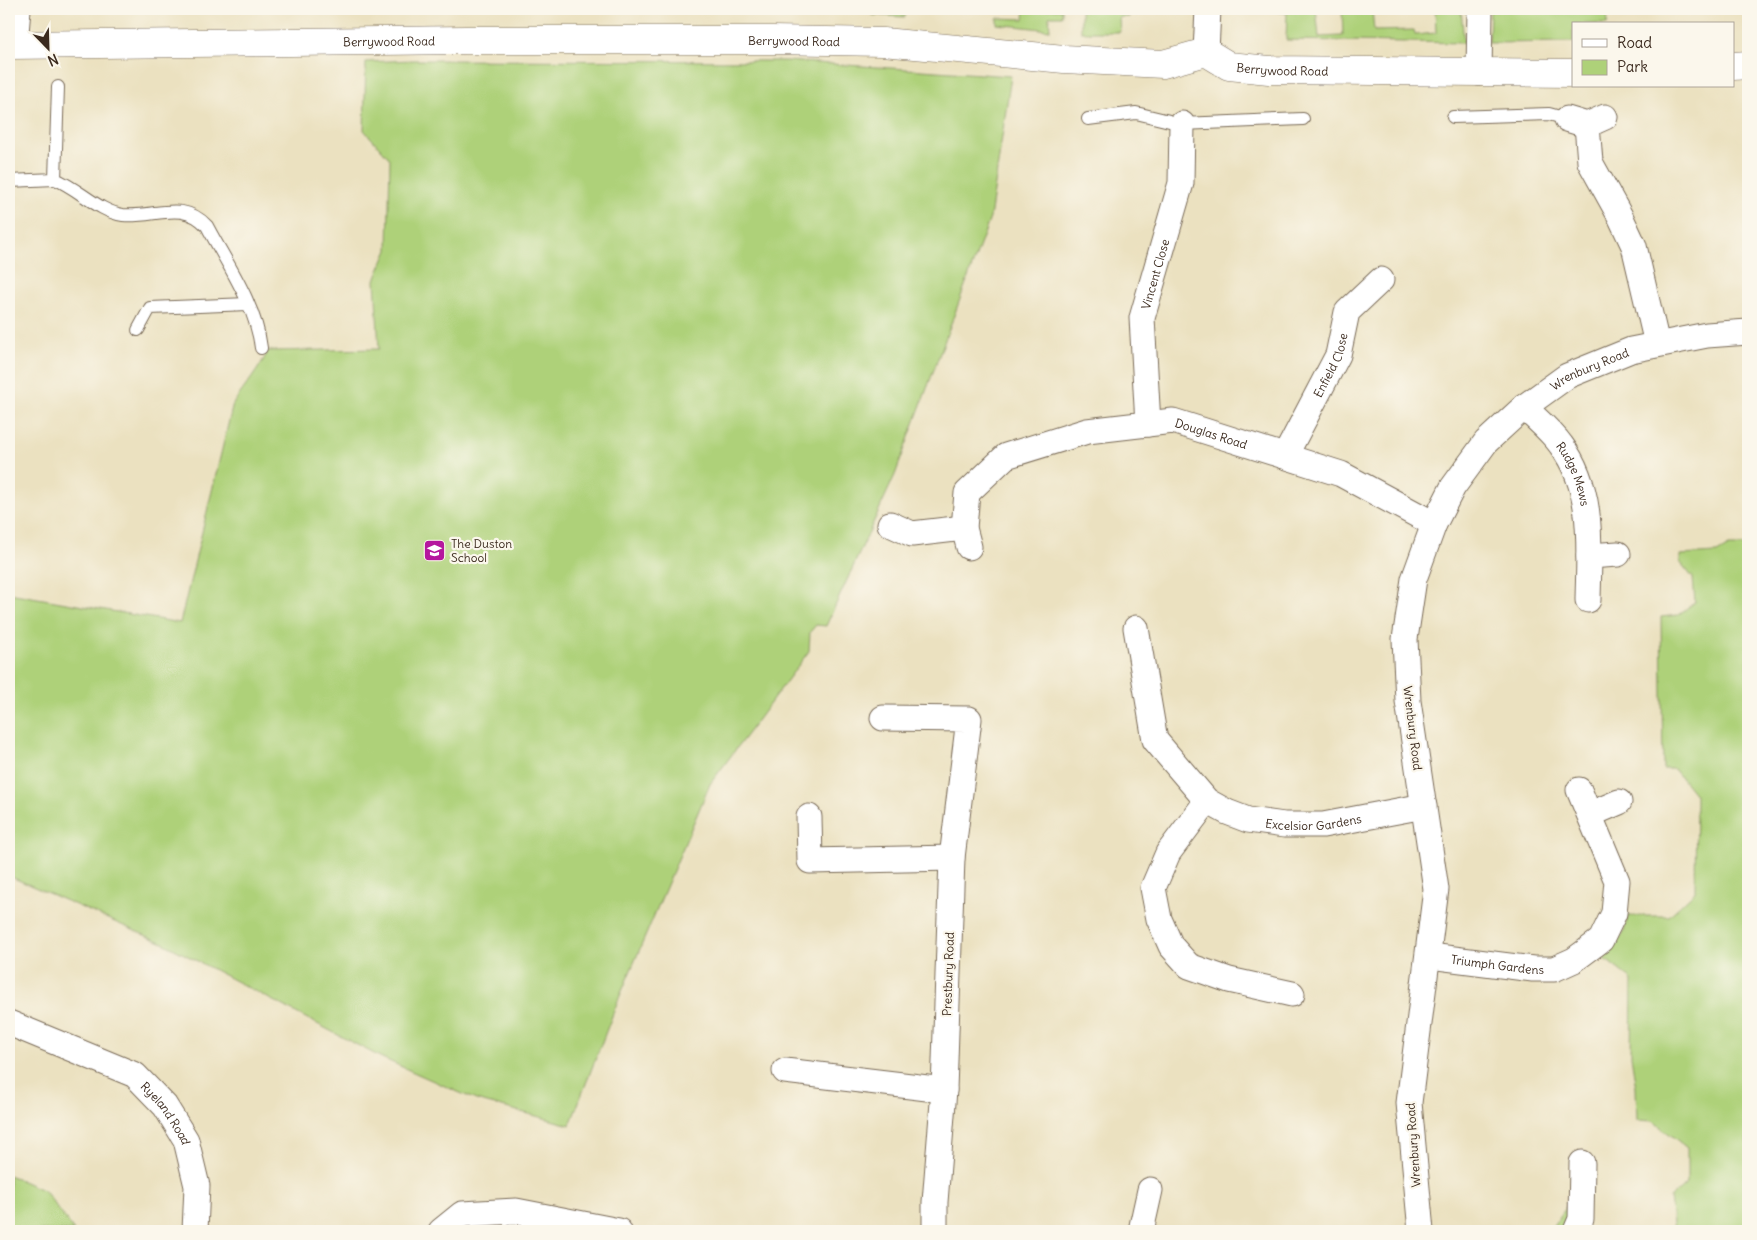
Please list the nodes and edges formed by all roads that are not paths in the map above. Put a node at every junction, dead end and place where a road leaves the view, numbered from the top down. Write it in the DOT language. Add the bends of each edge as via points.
graph roads {
  1 [pos="18,9"];
  2 [pos="1208,9"];
  3 [pos="1480,9"];
  4 [pos="12,45"];
  5 [pos="1206,52"];
  6 [pos="1748,65"];
  7 [pos="1734,66"];
  8 [pos="1480,73"];
  9 [pos="1572,73"];
  10 [pos="58,87"];
  11 [pos="1453,117"];
  12 [pos="1088,119"];
  13 [pos="1303,119"];
  14 [pos="1586,120"];
  15 [pos="1182,124"];
  16 [pos="55,179"];
  17 [pos="11,181"];
  18 [pos="1382,280"];
  19 [pos="248,304"];
  20 [pos="138,330"];
  21 [pos="1748,332"];
  22 [pos="1657,344"];
  23 [pos="261,348"];
  24 [pos="1524,407"];
  25 [pos="1148,424"];
  26 [pos="1284,456"];
  27 [pos="890,524"];
  28 [pos="1434,524"];
  29 [pos="1618,554"];
  30 [pos="1589,556"];
  31 [pos="1588,600"];
  32 [pos="1136,628"];
  33 [pos="883,718"];
  34 [pos="1579,790"];
  35 [pos="1207,801"];
  36 [pos="1619,802"];
  37 [pos="1424,806"];
  38 [pos="1591,814"];
  39 [pos="809,817"];
  40 [pos="952,858"];
  41 [pos="1430,956"];
  42 [pos="1292,994"];
  43 [pos="9,1023"];
  44 [pos="785,1071"];
  45 [pos="944,1090"];
  46 [pos="1582,1163"];
  47 [pos="1150,1190"];
  48 [pos="194,1231"];
  49 [pos="441,1231"];
  50 [pos="619,1231"];
  51 [pos="935,1231"];
  52 [pos="1144,1231"];
  53 [pos="1421,1231"];
  54 [pos="1576,1231"];
  1 -- 4 [label="street"];
  2 -- 5 [label="street"];
  3 -- 8 [label="street"];
  4 -- 5 [label="street, Berrywood Road" via="772,40 883,42 1064,59 1164,64"];
  5 -- 8 [label="street, Berrywood Road" via="1229,66 1269,70"];
  6 -- 7 [label="street"];
  8 -- 9 [label="street, Berrywood Road"];
  10 -- 16 [label="lane"];
  11 -- 14 [label="lane" via="1549,114"];
  12 -- 15 [label="lane" via="1136,113"];
  13 -- 15 [label="lane"];
  14 -- 22 [label="street" via="1590,162 1634,246"];
  15 -- 25 [label="street, Vincent Close" via="1181,183 1142,318"];
  16 -- 17 [label="lane"];
  16 -- 19 [label="lane" via="69,184 108,210 124,215 184,211 199,217 207,226"];
  18 -- 26 [label="street, Enfield Close" via="1347,312 1338,355"];
  19 -- 20 [label="lane" via="150,308"];
  19 -- 23 [label="lane" via="259,330"];
  21 -- 22 [label="street, Wrenbury Road"];
  22 -- 24 [label="street, Wrenbury Road" via="1631,350 1574,373"];
  24 -- 28 [label="street, Wrenbury Road" via="1486,442 1453,487"];
  24 -- 30 [label="street, Rudge Mews" via="1562,445 1582,484"];
  25 -- 26 [label="street, Douglas Road" via="1173,421"];
  25 -- 27 [label="street, Douglas Road" via="1087,431 1006,456 967,493 967,537 912,534"];
  26 -- 28 [label="street, Douglas Road" via="1341,474"];
  28 -- 37 [label="street, Wrenbury Road" via="1414,580 1405,639 1408,701"];
  29 -- 30 [label="street"];
  30 -- 31 [label="street, Rudge Mews"];
  32 -- 35 [label="street, Excelsior Gardens" via="1155,740"];
  33 -- 40 [label="street, Prestbury Road" via="977,719"];
  34 -- 38 [label="street, Triumph Gardens"];
  35 -- 37 [label="street, Excelsior Gardens" via="1248,820 1284,825 1323,825"];
  35 -- 42 [label="street" via="1168,853 1153,888 1159,919 1171,946 1189,966 1229,980"];
  36 -- 38 [label="street"];
  37 -- 41 [label="street, Wrenbury Road" via="1436,889"];
  38 -- 41 [label="street, Triumph Gardens" via="1617,882 1614,913 1601,940 1574,960 1554,969"];
  39 -- 40 [label="street" via="811,871"];
  40 -- 45 [label="street, Prestbury Road"];
  41 -- 53 [label="street, Wrenbury Road" via="1409,1103"];
  43 -- 48 [label="street, Ryeland Road" via="135,1075 165,1106 186,1140 197,1186"];
  44 -- 45 [label="street"];
  45 -- 51 [label="street, Prestbury Road"];
  46 -- 54 [label="street" via="1581,1219"];
  47 -- 52 [label="street" via="1142,1226"];
  49 -- 50 [label="street" via="462,1214 516,1212"];
}
